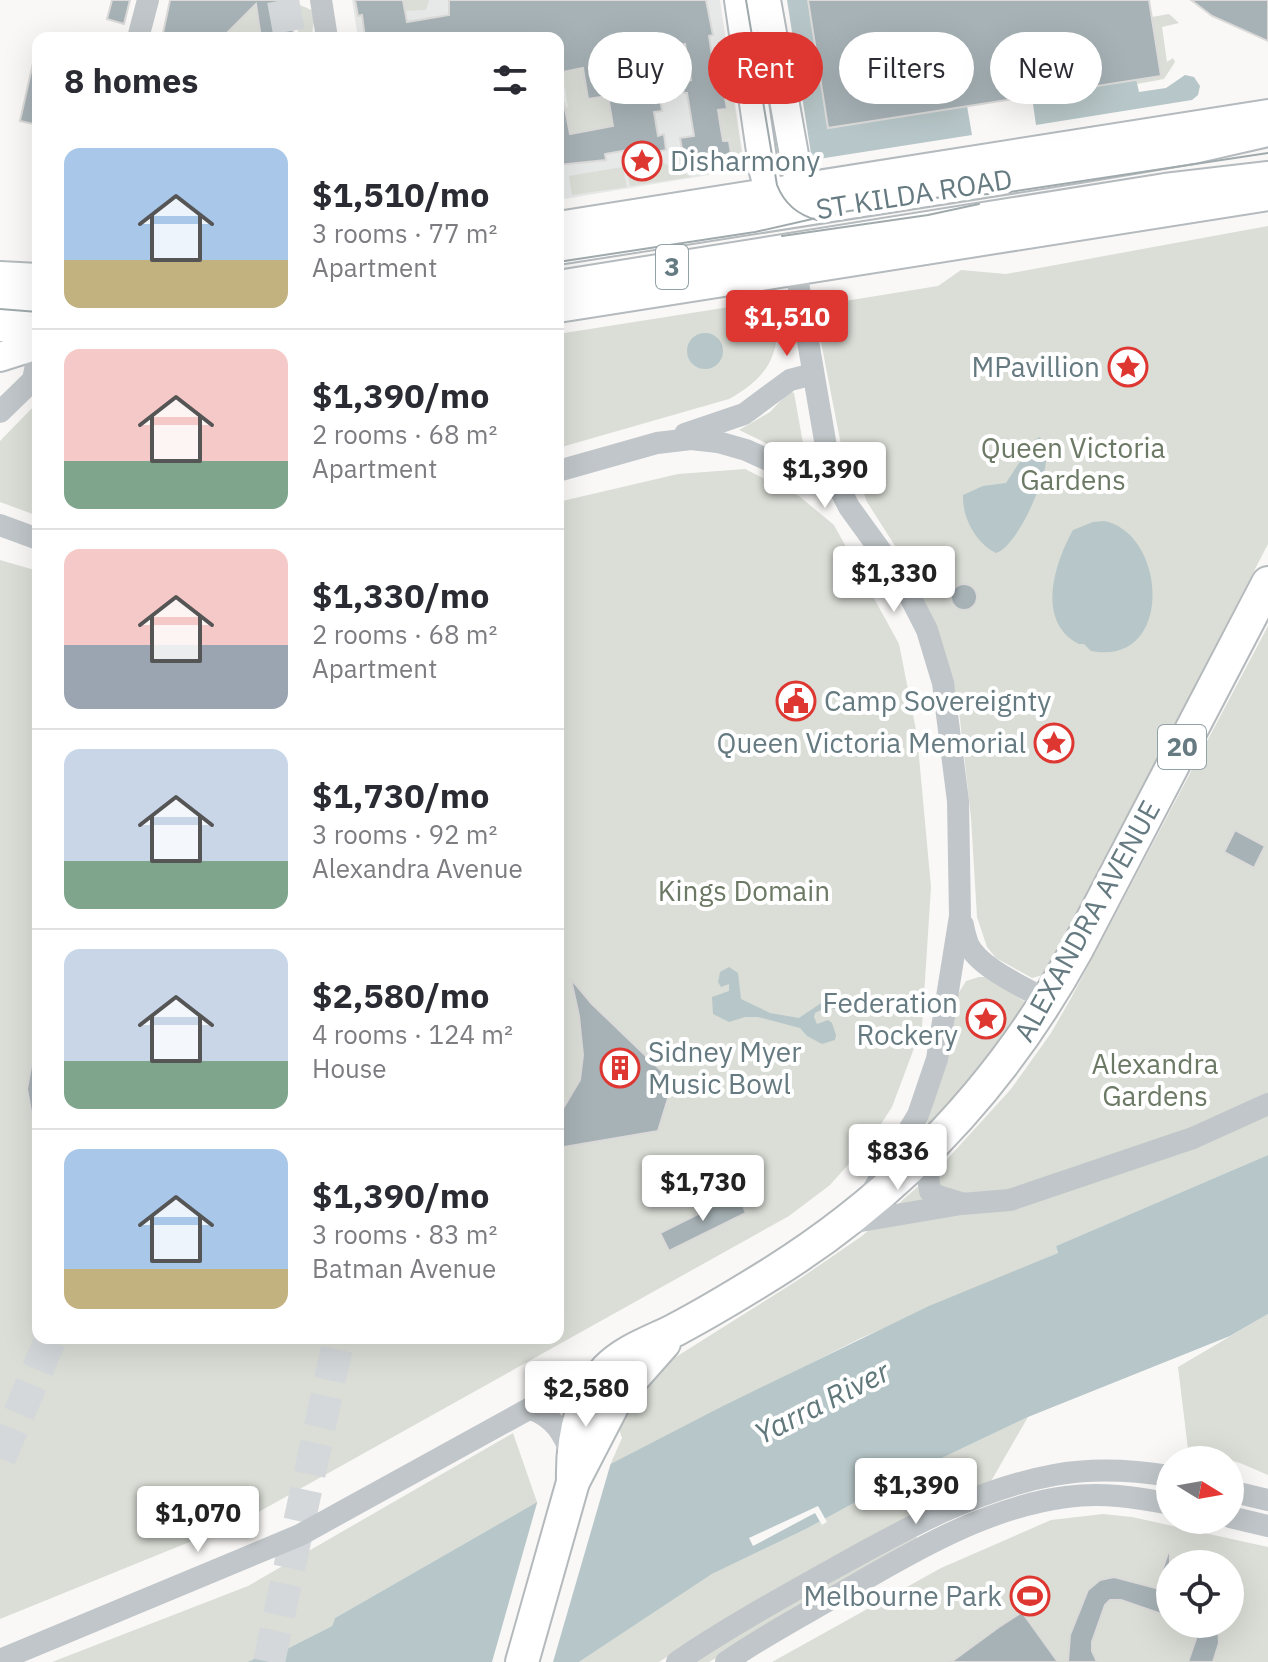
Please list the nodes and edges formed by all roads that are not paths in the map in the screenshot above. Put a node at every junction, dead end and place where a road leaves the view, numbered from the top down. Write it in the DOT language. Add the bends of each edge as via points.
graph roads {
  1 [pos="148,0"];
  2 [pos="321,0"];
  3 [pos="739,0"];
  4 [pos="766,0"];
  5 [pos="140,32"];
  6 [pos="326,32"];
  7 [pos="1268,114"];
  8 [pos="1268,132"];
  9 [pos="1268,176"];
  10 [pos="1268,196"];
  11 [pos="786,202"];
  12 [pos="564,225"];
  13 [pos="564,249"];
  14 [pos="793,254"];
  15 [pos="0,276"];
  16 [pos="32,278"];
  17 [pos="564,284"];
  18 [pos="0,300"];
  19 [pos="32,302"];
  20 [pos="564,307"];
  21 [pos="0,327"];
  22 [pos="32,330"];
  23 [pos="0,357"];
  24 [pos="32,358"];
  25 [pos="813,374"];
  26 [pos="32,381"];
  27 [pos="0,412"];
  28 [pos="649,445"];
  29 [pos="564,469"];
  30 [pos="833,477"];
  31 [pos="0,525"];
  32 [pos="32,537"];
  33 [pos="1268,583"];
  34 [pos="960,916"];
  35 [pos="993,969"];
  36 [pos="949,991"];
  37 [pos="1048,1001"];
  38 [pos="1268,1104"];
  39 [pos="925,1155"];
  40 [pos="961,1204"];
  41 [pos="853,1215"];
  42 [pos="677,1329"];
  43 [pos="626,1354"];
  44 [pos="531,1409"];
  45 [pos="576,1466"];
  46 [pos="1121,1471"];
  47 [pos="1156,1475"];
  48 [pos="1244,1494"];
  49 [pos="1119,1496"];
  50 [pos="1268,1500"];
  51 [pos="1156,1502"];
  52 [pos="1244,1520"];
  53 [pos="1268,1526"];
  54 [pos="0,1660"];
  55 [pos="522,1662"];
  56 [pos="677,1662"];
  57 [pos="726,1662"];
  1 -- 5 [label="street"];
  2 -- 6 [label="street"];
  3 -- 11 [label="main road"];
  4 -- 11 [label="main road"];
  7 -- 11 [label="main road, ST KILDA ROAD"];
  8 -- 11 [label="main road, ST KILDA ROAD" via="1178,151"];
  9 -- 14 [label="main road, ST KILDA ROAD" via="1176,187"];
  10 -- 14 [label="main road, ST KILDA ROAD"];
  11 -- 12 [label="main road, ST KILDA ROAD / 3"];
  11 -- 13 [label="main road, ST KILDA ROAD"];
  11 -- 14 [label="main road"];
  14 -- 17 [label="main road, ST KILDA ROAD / 3"];
  14 -- 20 [label="main road, ST KILDA ROAD"];
  14 -- 25 [label="street"];
  15 -- 16 [label="main road"];
  18 -- 19 [label="main road"];
  21 -- 22 [label="main road"];
  23 -- 24 [label="main road"];
  25 -- 28 [label="street" via="794,377 744,414"];
  25 -- 30 [label="street"];
  26 -- 27 [label="street"];
  28 -- 29 [label="street"];
  28 -- 30 [label="street" via="685,439 718,442 812,480"];
  30 -- 34 [label="street" via="911,596 939,666 958,801"];
  31 -- 32 [label="street"];
  33 -- 37 [label="highway, ALEXANDRA AVENUE / 20"];
  34 -- 35 [label="street" via="974,953"];
  34 -- 36 [label="street"];
  35 -- 36 [label="street" via="964,973"];
  35 -- 37 [label="street"];
  36 -- 41 [label="street" via="923,1104"];
  37 -- 39 [label="highway, ALEXANDRA AVENUE / 20" via="983,1091"];
  38 -- 40 [label="street" via="1193,1138 1010,1200"];
  39 -- 40 [label="street" via="930,1191"];
  39 -- 41 [label="highway, ALEXANDRA AVENUE / 20"];
  40 -- 41 [label="street"];
  41 -- 42 [label="highway, ALEXANDRA AVENUE / 20" via="776,1270"];
  42 -- 43 [label="highway, ALEXANDRA AVENUE / 20"];
  42 -- 45 [label="highway, 20" via="621,1390"];
  43 -- 44 [label="street, ALEXANDRA AVENUE"];
  43 -- 45 [label="highway, 20" via="606,1370 589,1395 576,1436"];
  44 -- 45 [label="street" via="560,1429"];
  44 -- 54 [label="street, ALEXANDRA AVENUE" via="300,1535"];
  45 -- 55 [label="highway, 20"];
  46 -- 47 [label="street"];
  46 -- 49 [label="street"];
  46 -- 56 [label="street" via="1024,1482 923,1521"];
  48 -- 50 [label="street"];
  49 -- 51 [label="street"];
  49 -- 57 [label="street" via="1068,1496 962,1528 878,1571"];
  52 -- 53 [label="street"];
}
